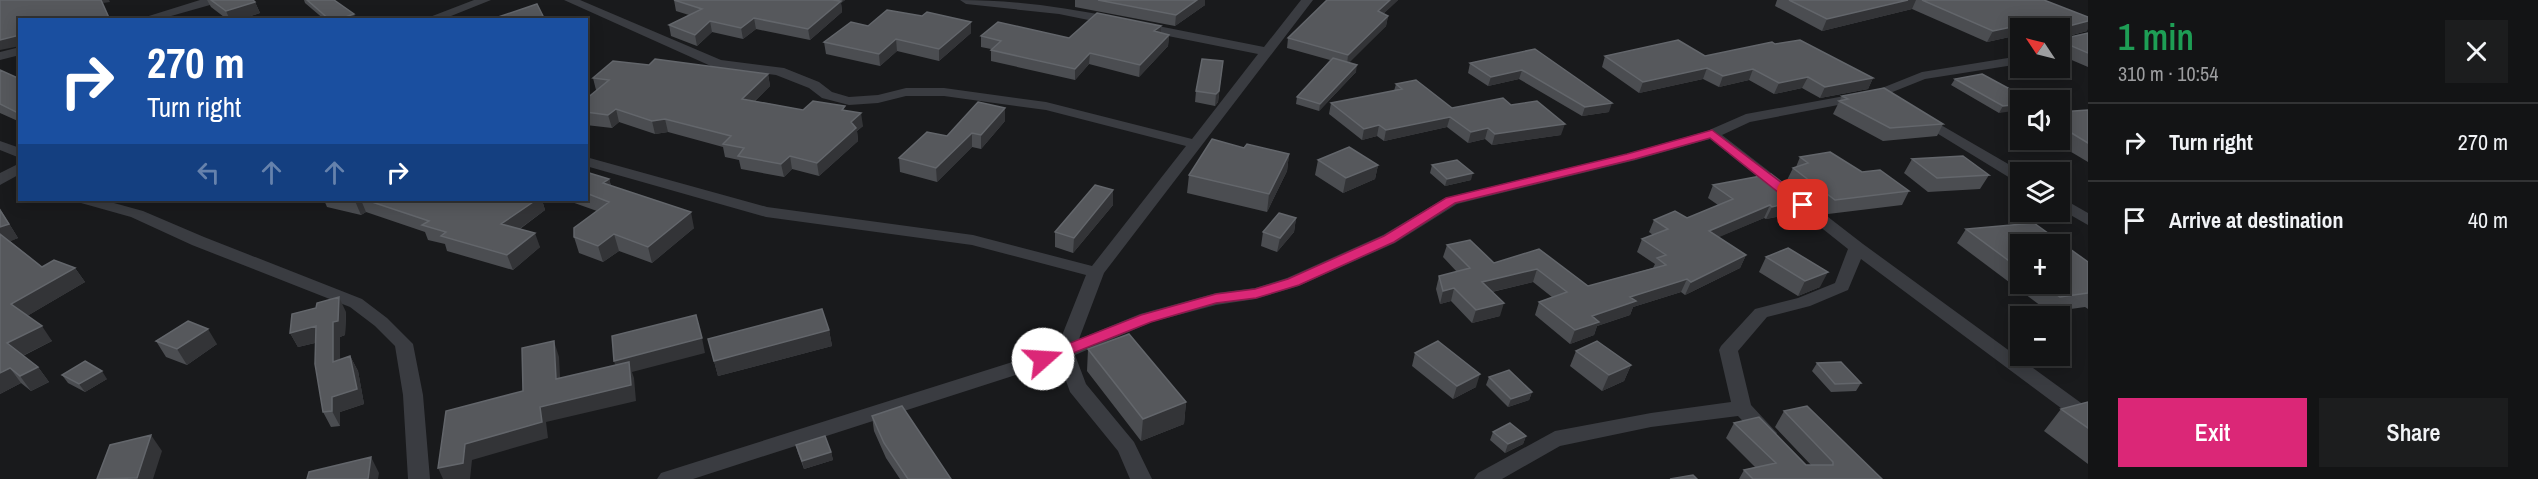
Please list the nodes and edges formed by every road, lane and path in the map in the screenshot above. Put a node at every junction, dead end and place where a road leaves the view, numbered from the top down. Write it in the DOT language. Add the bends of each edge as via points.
graph roads {
  1 [pos="213,0"];
  2 [pos="485,0"];
  3 [pos="570,0"];
  4 [pos="966,0"];
  5 [pos="1307,0"];
  6 [pos="149,18"];
  7 [pos="434,18"];
  8 [pos="18,52"];
  9 [pos="1267,52"];
  10 [pos="0,56"];
  11 [pos="2010,62"];
  12 [pos="1880,93"];
  13 [pos="1712,134"];
  14 [pos="1196,144"];
  15 [pos="0,145"];
  16 [pos="18,153"];
  17 [pos="588,162"];
  18 [pos="18,168"];
  19 [pos="2010,172"];
  20 [pos="0,180"];
  21 [pos="91,201"];
  22 [pos="2070,208"];
  23 [pos="2088,220"];
  24 [pos="1857,248"];
  25 [pos="1096,272"];
  26 [pos="1065,352"];
  27 [pos="1742,408"];
  28 [pos="2088,418"];
  29 [pos="1780,447"];
  30 [pos="419,479"];
  31 [pos="668,479"];
  32 [pos="1141,479"];
  33 [pos="1485,479"];
  1 -- 6 [label="street"];
  2 -- 7 [label="street"];
  3 -- 14 [label="street" via="718,64 779,71 814,85 827,95 849,101 906,92 944,92 1047,106"];
  4 -- 9 [label="street" via="1059,10"];
  5 -- 9 [label="street"];
  8 -- 10 [label="street"];
  9 -- 14 [label="street"];
  11 -- 12 [label="street" via="1922,76"];
  12 -- 13 [label="street" via="1746,118"];
  12 -- 19 [label="street"];
  13 -- 24 [label="street"];
  13 -- 26 [label="street" via="1451,201 1389,239 1293,282 1146,318"];
  14 -- 25 [label="street"];
  15 -- 16 [label="street"];
  17 -- 25 [label="street" via="766,212 973,240"];
  18 -- 20 [label="street"];
  21 -- 30 [label="street" via="137,214 356,303 381,322 404,344 414,395"];
  22 -- 23 [label="street"];
  24 -- 27 [label="street" via="1842,286 1804,302 1761,313 1728,350"];
  24 -- 28 [label="street"];
  25 -- 26 [label="street"];
  26 -- 31 [label="street"];
  26 -- 32 [label="street" via="1077,387 1127,447"];
  27 -- 29 [label="street"];
  27 -- 33 [label="street" via="1651,420 1555,439"];
}
